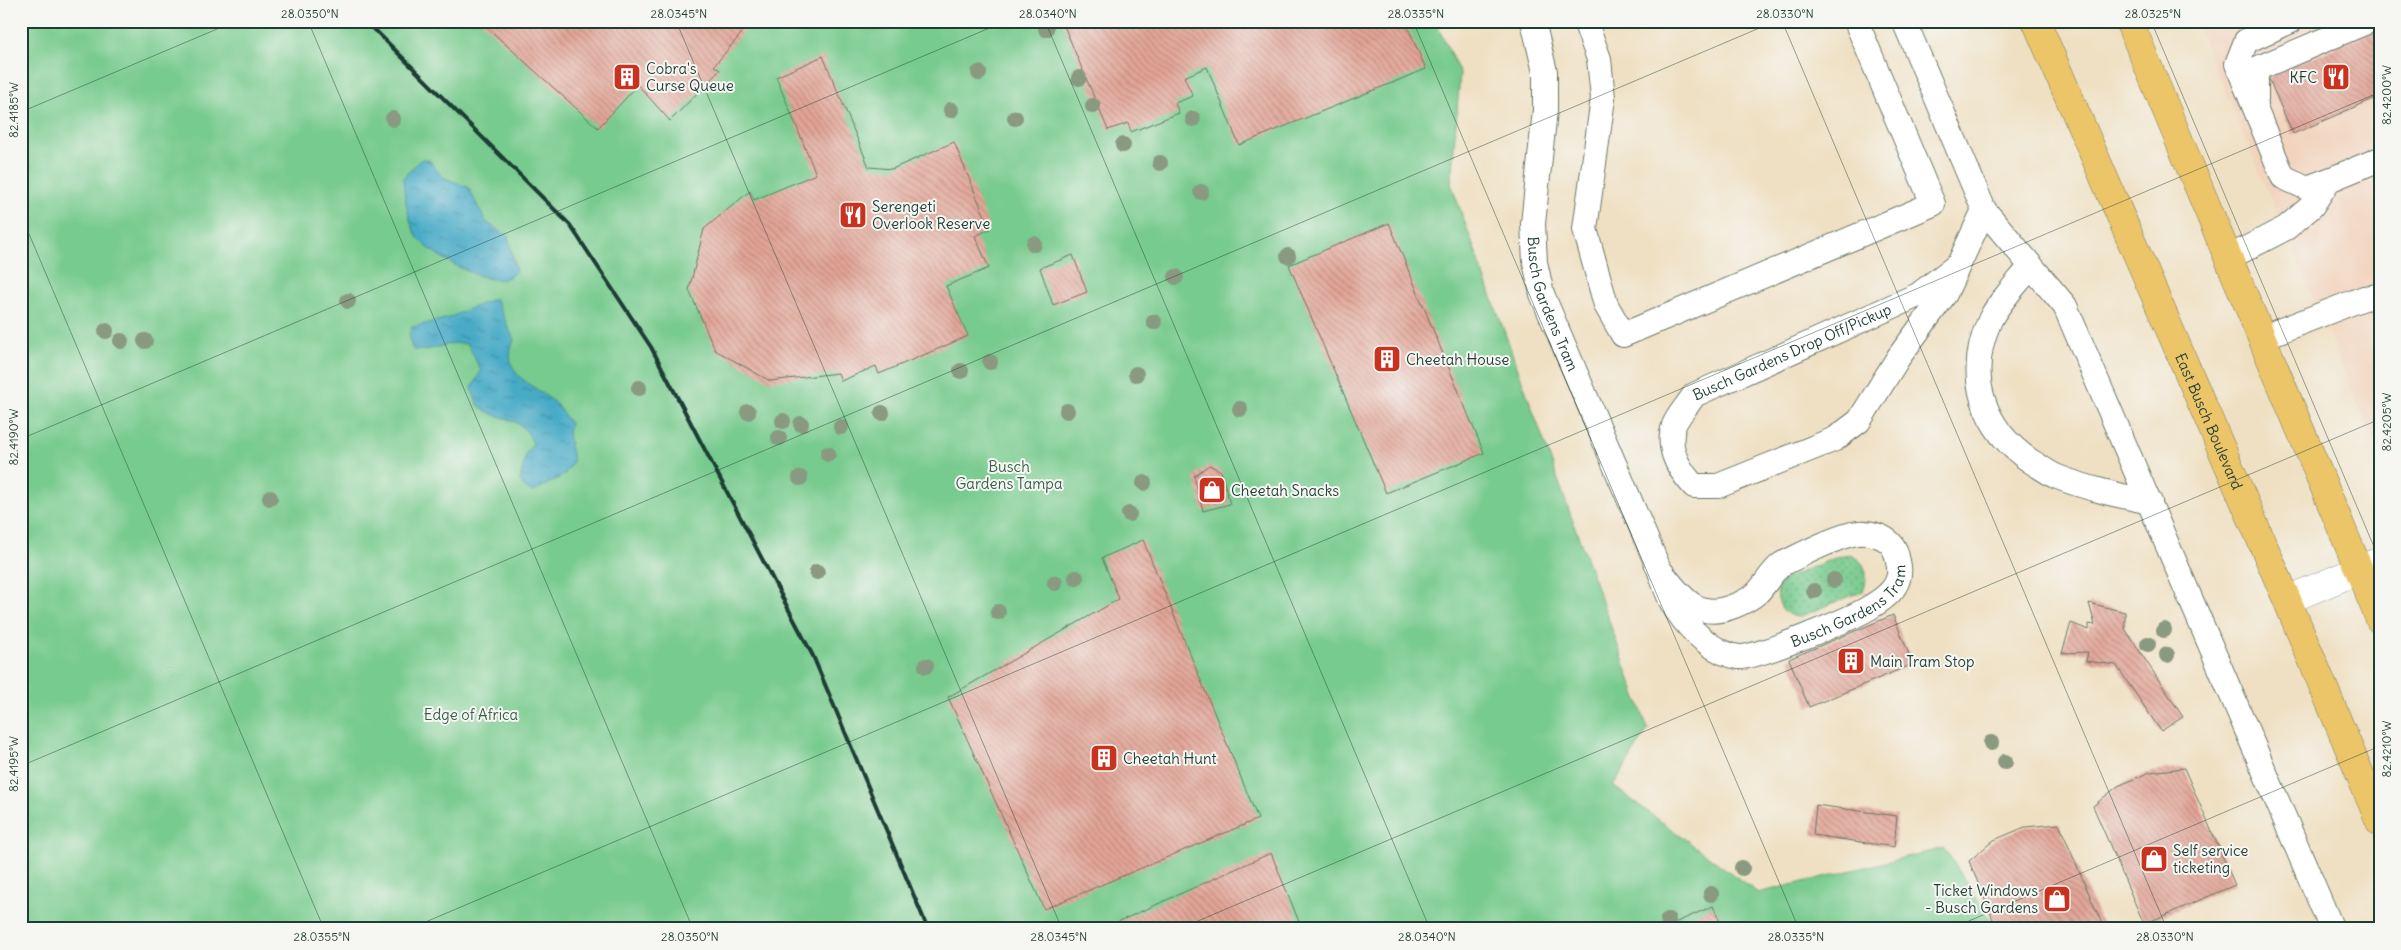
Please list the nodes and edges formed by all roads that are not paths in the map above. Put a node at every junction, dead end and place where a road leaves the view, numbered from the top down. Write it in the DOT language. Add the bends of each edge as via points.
graph roads {
  1 [pos="1533,21"];
  2 [pos="1585,21"];
  3 [pos="1856,21"];
  4 [pos="1904,21"];
  5 [pos="2036,21"];
  6 [pos="2129,21"];
  7 [pos="2291,21"];
  8 [pos="2369,21"];
  9 [pos="2259,118"];
  10 [pos="2380,159"];
  11 [pos="2329,180"];
  12 [pos="1984,210"];
  13 [pos="2228,258"];
  14 [pos="1959,264"];
  15 [pos="2031,266"];
  16 [pos="2380,296"];
  17 [pos="2261,338"];
  18 [pos="2150,502"];
  19 [pos="2369,566"];
  20 [pos="1658,569"];
  21 [pos="2287,600"];
  22 [pos="2380,620"];
  23 [pos="2380,822"];
  24 [pos="2332,929"];
  1 -- 20 [label="lane, Busch Gardens Tram" via="1545,72 1545,110 1533,224 1535,262 1542,294"];
  2 -- 3 [label="lane" via="1599,59 1603,98 1586,228 1606,305 1623,335 1934,204"];
  4 -- 12 [label="lane"];
  5 -- 21 [label="main road, East Busch Boulevard"];
  6 -- 13 [label="main road"];
  7 -- 9 [label="lane" via="2246,40 2236,64"];
  8 -- 9 [label="lane" via="2256,69 2255,94"];
  9 -- 11 [label="lane" via="2283,176 2307,188"];
  10 -- 11 [label="lane"];
  11 -- 13 [label="lane" via="2312,206 2286,228"];
  12 -- 14 [label="lane, Busch Gardens Drop Off/Pickup"];
  12 -- 15 [label="lane"];
  13 -- 17 [label="main road"];
  14 -- 14 [label="lane, Busch Gardens Drop Off/Pickup" via="1918,295 1694,395 1674,426 1672,448 1682,473 1694,486 1718,486 1835,439 1859,421 1898,358 1945,294"];
  15 -- 18 [label="lane" via="2065,306"];
  15 -- 18 [label="lane" via="1991,319 1980,346 1977,374 1983,404 1999,434 2053,475 2102,492"];
  16 -- 17 [label="lane" via="2364,298"];
  17 -- 19 [label="main road"];
  18 -- 24 [label="lane"];
  19 -- 21 [label="street"];
  19 -- 22 [label="main road"];
  20 -- 20 [label="lane, Busch Gardens Tram" via="1676,610 1697,635 1720,650 1739,657 1764,653 1871,607 1888,594 1899,579 1899,563 1894,548 1883,538 1867,533 1851,534 1782,564 1773,570 1756,594 1720,612 1698,609 1681,596"];
  21 -- 23 [label="main road, East Busch Boulevard"];
}
